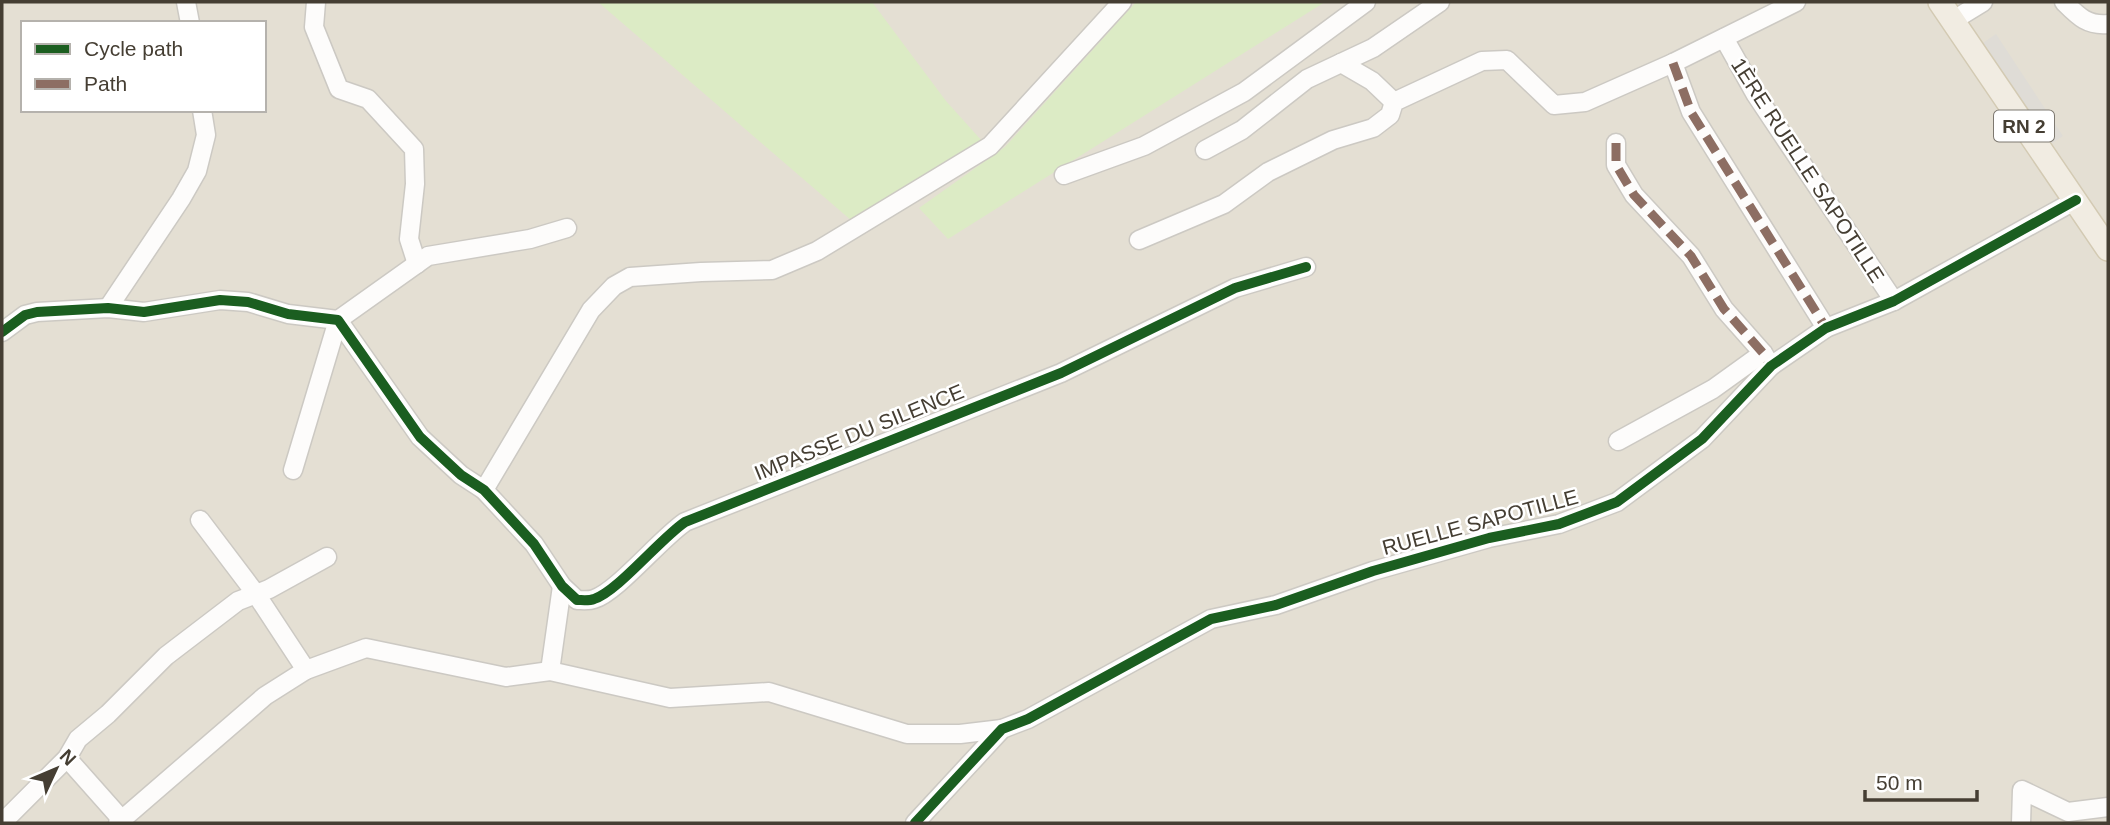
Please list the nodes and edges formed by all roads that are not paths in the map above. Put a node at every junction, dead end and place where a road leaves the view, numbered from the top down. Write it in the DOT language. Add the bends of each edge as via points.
graph roads {
  1 [pos="186,2"];
  2 [pos="316,2"];
  3 [pos="1122,2"];
  4 [pos="1366,2"];
  5 [pos="1440,2"];
  6 [pos="1796,2"];
  7 [pos="1983,2"];
  8 [pos="2064,2"];
  9 [pos="1946,11"];
  10 [pos="190,21"];
  11 [pos="2108,24"];
  12 [pos="1724,38"];
  13 [pos="1673,63"];
  14 [pos="1341,64"];
  15 [pos="1394,102"];
  16 [pos="202,112"];
  17 [pos="1616,144"];
  18 [pos="1205,150"];
  19 [pos="1064,175"];
  20 [pos="2076,200"];
  21 [pos="567,228"];
  22 [pos="1139,240"];
  23 [pos="2108,249"];
  24 [pos="417,264"];
  25 [pos="1306,267"];
  26 [pos="1894,301"];
  27 [pos="108,307"];
  28 [pos="338,320"];
  29 [pos="1826,328"];
  30 [pos="2,331"];
  31 [pos="1767,359"];
  32 [pos="1618,442"];
  33 [pos="293,470"];
  34 [pos="484,490"];
  35 [pos="200,520"];
  36 [pos="327,557"];
  37 [pos="562,586"];
  38 [pos="256,594"];
  39 [pos="306,670"];
  40 [pos="550,671"];
  41 [pos="1002,729"];
  42 [pos="67,758"];
  43 [pos="2108,807"];
  44 [pos="120,822"];
  45 [pos="2,823"];
  46 [pos="915,823"];
  47 [pos="2021,823"];
  1 -- 10 [label="street"];
  2 -- 24 [label="street" via="314,27 340,89 368,99 414,149 409,239"];
  3 -- 34 [label="street" via="990,146 817,251 772,270 630,277 614,286 592,310"];
  4 -- 19 [label="street" via="1244,92 1144,146"];
  5 -- 14 [label="street"];
  6 -- 12 [label="street"];
  7 -- 9 [label="street"];
  8 -- 11 [label="street" via="2081,20"];
  9 -- 20 [label="main road, RN 2"];
  12 -- 13 [label="street"];
  12 -- 26 [label="street, 1ÈRE RUELLE SAPOTILLE" via="1756,96"];
  13 -- 15 [label="street" via="1585,102 1554,105 1507,60 1482,61"];
  13 -- 29 [label="street" via="1691,112"];
  14 -- 15 [label="street" via="1372,81"];
  14 -- 18 [label="street" via="1307,79 1242,130"];
  15 -- 22 [label="street" via="1390,116 1373,128 1333,140 1268,172 1224,204"];
  16 -- 27 [label="street" via="205,135 197,171"];
  17 -- 31 [label="street" via="1616,165 1634,195 1691,256 1724,309"];
  20 -- 23 [label="main road, RN 2"];
  20 -- 26 [label="street, RUELLE SAPOTILLE"];
  21 -- 24 [label="street" via="428,256"];
  24 -- 28 [label="street"];
  25 -- 37 [label="street, IMPASSE DU SILENCE" via="1235,288 1061,373 685,522 593,600 578,600"];
  26 -- 29 [label="street, RUELLE SAPOTILLE"];
  27 -- 28 [label="street" via="144,312 220,300"];
  27 -- 30 [label="street" via="37,312"];
  28 -- 33 [label="street"];
  28 -- 34 [label="street" via="420,437"];
  29 -- 31 [label="street, RUELLE SAPOTILLE"];
  31 -- 32 [label="street"];
  31 -- 41 [label="street, RUELLE SAPOTILLE" via="1702,439 1617,502 1559,524 1489,538 1276,605 1211,619"];
  34 -- 37 [label="street" via="534,544"];
  35 -- 38 [label="street"];
  36 -- 38 [label="street"];
  37 -- 40 [label="street"];
  38 -- 39 [label="street"];
  38 -- 42 [label="street" via="238,601 166,656 78,738"];
  39 -- 40 [label="street" via="366,648 506,677"];
  39 -- 44 [label="street" via="265,696"];
  40 -- 41 [label="street" via="670,698 769,692 907,734"];
  41 -- 46 [label="street, RUELLE SAPOTILLE"];
  42 -- 44 [label="street"];
  42 -- 45 [label="street"];
  43 -- 47 [label="street" via="2068,813 2022,790"];
}
